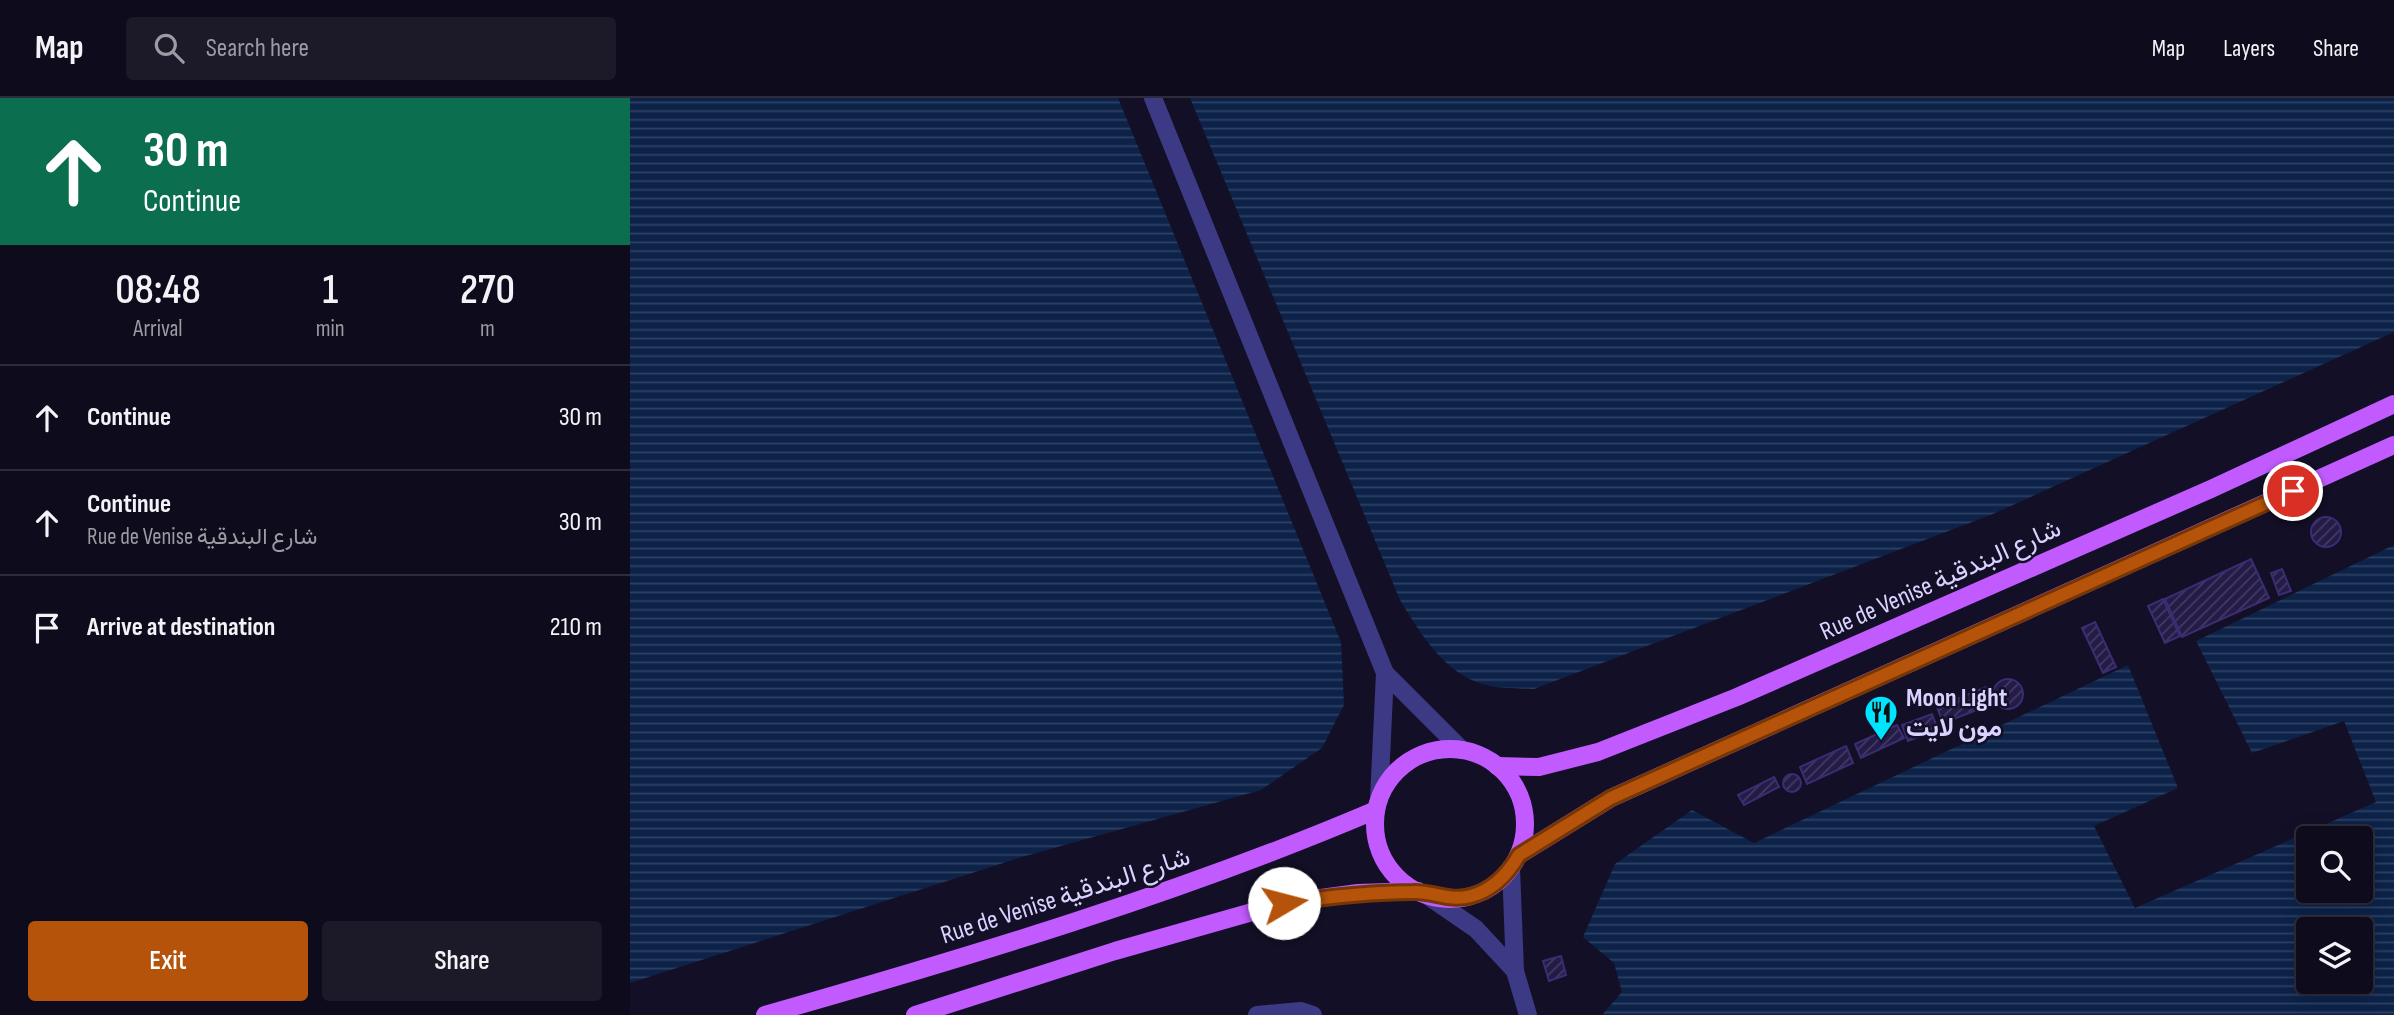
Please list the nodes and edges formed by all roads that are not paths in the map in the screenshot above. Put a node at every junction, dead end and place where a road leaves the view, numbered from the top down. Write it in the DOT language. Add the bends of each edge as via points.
graph roads {
  1 [pos="1153,98"];
  2 [pos="2394,404"];
  3 [pos="2394,445"];
  4 [pos="1385,673"];
  5 [pos="1462,750"];
  6 [pos="1497,766"];
  7 [pos="1377,805"];
  8 [pos="1515,862"];
  9 [pos="1421,893"];
  10 [pos="1515,971"];
  11 [pos="1524,1011"];
  12 [pos="765,1015"];
  13 [pos="915,1015"];
  14 [pos="1256,1015"];
  15 [pos="1312,1015"];
  1 -- 4 [label="street"];
  2 -- 6 [label="main road, Rue de Venise شارع البندقية" via="1737,697 1598,752 1539,767"];
  3 -- 8 [label="main road" via="1623,792"];
  4 -- 5 [label="street"];
  4 -- 7 [label="street"];
  5 -- 6 [label="main road"];
  5 -- 7 [label="main road" via="1440,749 1402,765"];
  6 -- 8 [label="main road" via="1514,784 1523,807 1525,831"];
  7 -- 9 [label="main road" via="1375,826 1383,857 1392,872"];
  7 -- 12 [label="main road, Rue de Venise شارع البندقية" via="1267,855 902,976"];
  8 -- 9 [label="main road" via="1494,885 1472,896 1448,899"];
  8 -- 10 [label="street"];
  9 -- 10 [label="street" via="1476,929"];
  9 -- 13 [label="main road" via="1358,893 1284,903"];
  10 -- 11 [label="street"];
  14 -- 15 [label="street" via="1301,1011"];
}
